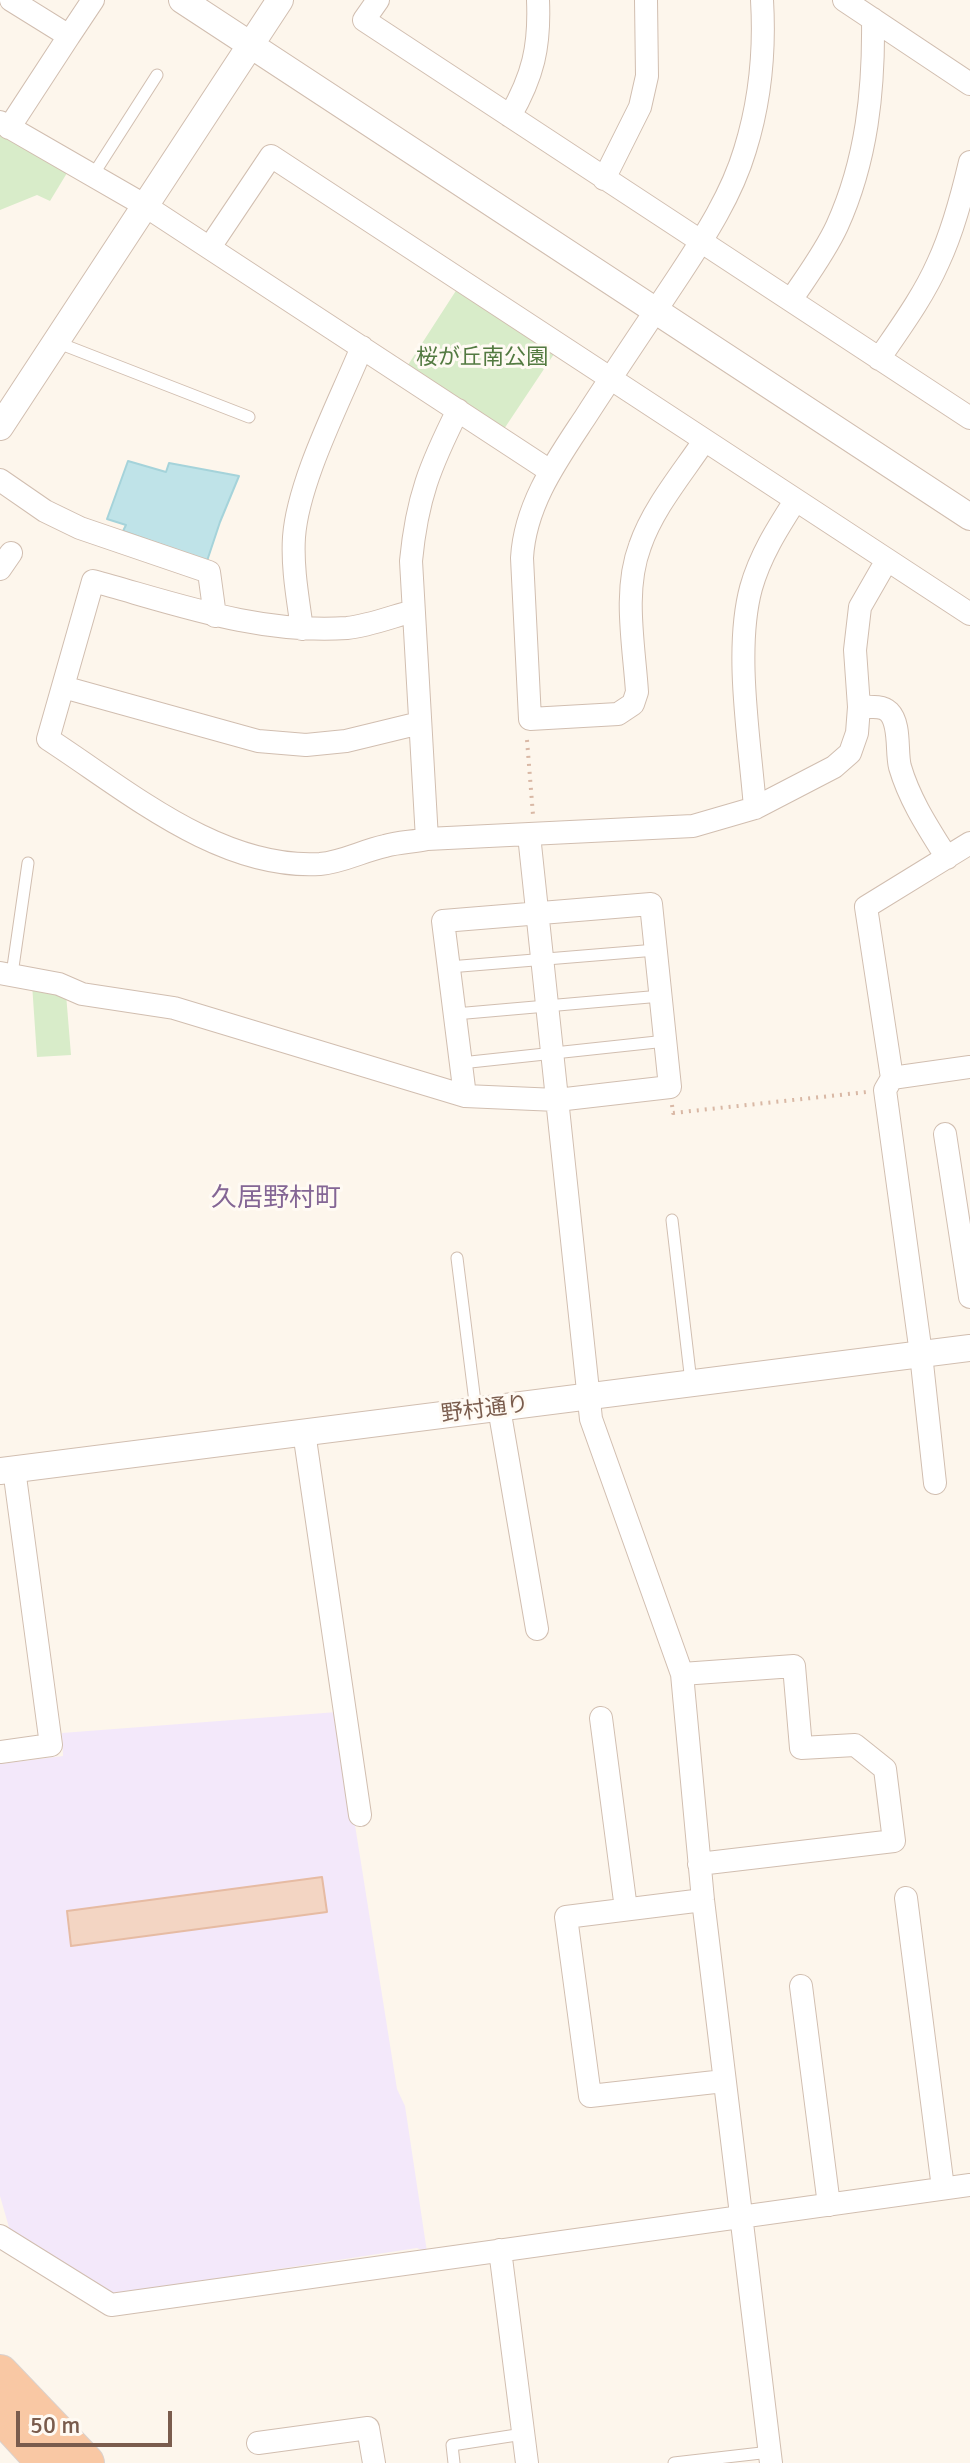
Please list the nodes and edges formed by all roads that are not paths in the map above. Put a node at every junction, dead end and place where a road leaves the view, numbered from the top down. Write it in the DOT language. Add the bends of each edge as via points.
graph roads {
  1 [pos="11,0"];
  2 [pos="93,0"];
  3 [pos="182,0"];
  4 [pos="280,0"];
  5 [pos="378,0"];
  6 [pos="538,0"];
  7 [pos="646,0"];
  8 [pos="762,0"];
  9 [pos="844,0"];
  10 [pos="873,19"];
  11 [pos="69,36"];
  12 [pos="249,46"];
  13 [pos="157,75"];
  14 [pos="970,84"];
  15 [pos="510,116"];
  16 [pos="4,125"];
  17 [pos="970,162"];
  18 [pos="93,175"];
  19 [pos="604,179"];
  20 [pos="144,205"];
  21 [pos="701,242"];
  22 [pos="210,247"];
  23 [pos="791,300"];
  24 [pos="656,311"];
  25 [pos="56,341"];
  26 [pos="362,347"];
  27 [pos="879,359"];
  28 [pos="611,377"];
  29 [pos="458,410"];
  30 [pos="970,416"];
  31 [pos="249,417"];
  32 [pos="0,427"];
  33 [pos="704,441"];
  34 [pos="550,471"];
  35 [pos="0,480"];
  36 [pos="795,501"];
  37 [pos="970,517"];
  38 [pos="887,560"];
  39 [pos="413,611"];
  40 [pos="970,614"];
  41 [pos="215,616"];
  42 [pos="302,629"];
  43 [pos="63,687"];
  44 [pos="859,707"];
  45 [pos="420,723"];
  46 [pos="755,808"];
  47 [pos="535,835"];
  48 [pos="427,839"];
  49 [pos="970,845"];
  50 [pos="947,858"];
  51 [pos="28,863"];
  52 [pos="538,913"];
  53 [pos="656,950"];
  54 [pos="543,959"];
  55 [pos="449,967"];
  56 [pos="6,974"];
  57 [pos="661,996"];
  58 [pos="548,1006"];
  59 [pos="455,1014"];
  60 [pos="666,1041"];
  61 [pos="553,1053"];
  62 [pos="461,1063"];
  63 [pos="970,1067"];
  64 [pos="889,1084"];
  65 [pos="465,1096"];
  66 [pos="519,1100"];
  67 [pos="557,1100"];
  68 [pos="559,1123"];
  69 [pos="945,1134"];
  70 [pos="672,1220"];
  71 [pos="457,1258"];
  72 [pos="970,1297"];
  73 [pos="970,1348"];
  74 [pos="921,1354"];
  75 [pos="691,1383"];
  76 [pos="589,1398"];
  77 [pos="488,1409"];
  78 [pos="304,1432"];
  79 [pos="7,1470"];
  80 [pos="935,1483"];
  81 [pos="537,1629"];
  82 [pos="682,1674"];
  83 [pos="601,1718"];
  84 [pos="0,1752"];
  85 [pos="360,1815"];
  86 [pos="699,1864"];
  87 [pos="906,1898"];
  88 [pos="703,1900"];
  89 [pos="626,1909"];
  90 [pos="801,1986"];
  91 [pos="724,2081"];
  92 [pos="970,2185"];
  93 [pos="943,2188"];
  94 [pos="829,2205"];
  95 [pos="742,2216"];
  96 [pos="0,2236"];
  97 [pos="500,2250"];
  98 [pos="0,2373"];
  99 [pos="0,2414"];
  100 [pos="523,2434"];
  101 [pos="258,2443"];
  102 [pos="771,2458"];
  103 [pos="45,2463"];
  104 [pos="86,2463"];
  105 [pos="374,2463"];
  106 [pos="454,2463"];
  107 [pos="527,2463"];
  108 [pos="674,2463"];
  1 -- 11 [label="street"];
  2 -- 11 [label="street"];
  3 -- 12 [label="street"];
  4 -- 12 [label="street"];
  5 -- 15 [label="street" via="364,20"];
  6 -- 15 [label="street" via="538,47 524,93"];
  7 -- 19 [label="street" via="647,76 640,107"];
  8 -- 21 [label="street" via="762,52 745,153"];
  9 -- 10 [label="street"];
  10 -- 14 [label="street"];
  10 -- 23 [label="street" via="874,66 860,162 837,227"];
  11 -- 16 [label="street"];
  12 -- 20 [label="street"];
  12 -- 24 [label="street"];
  13 -- 18 [label="lane"];
  15 -- 19 [label="street"];
  16 -- 18 [label="street"];
  17 -- 27 [label="street" via="938,264"];
  18 -- 20 [label="street"];
  19 -- 21 [label="street"];
  20 -- 22 [label="street"];
  20 -- 25 [label="street"];
  21 -- 23 [label="street"];
  21 -- 24 [label="street"];
  22 -- 26 [label="street"];
  22 -- 28 [label="street" via="271,156"];
  23 -- 27 [label="street"];
  24 -- 28 [label="street"];
  24 -- 37 [label="street"];
  25 -- 31 [label="lane"];
  25 -- 32 [label="street"];
  26 -- 29 [label="street"];
  26 -- 42 [label="street" via="297,516 294,560"];
  27 -- 30 [label="street"];
  28 -- 33 [label="street"];
  28 -- 34 [label="street"];
  29 -- 34 [label="street"];
  29 -- 39 [label="street" via="433,459 414,525"];
  33 -- 34 [label="street" via="649,524 635,561 636,699 618,714 530,719 523,542"];
  33 -- 36 [label="street"];
  35 -- 41 [label="street" via="80,528 209,572"];
  36 -- 38 [label="street"];
  36 -- 46 [label="street" via="766,549 746,617 743,644"];
  38 -- 40 [label="street"];
  38 -- 44 [label="street" via="860,607 855,650"];
  39 -- 42 [label="street" via="350,627"];
  39 -- 45 [label="street"];
  41 -- 42 [label="street"];
  41 -- 43 [label="street" via="93,581"];
  43 -- 45 [label="street" via="235,736 288,744 346,741"];
  43 -- 48 [label="street" via="48,739 193,834 230,850 305,864"];
  44 -- 46 [label="street" via="857,733 844,761"];
  44 -- 50 [label="street" via="888,710 894,719 900,765 917,810"];
  45 -- 48 [label="street"];
  46 -- 47 [label="street" via="693,826"];
  47 -- 48 [label="street"];
  47 -- 52 [label="street"];
  49 -- 50 [label="street"];
  50 -- 64 [label="street" via="866,907"];
  51 -- 56 [label="lane"];
  52 -- 53 [label="street" via="651,904"];
  52 -- 54 [label="street"];
  52 -- 55 [label="street" via="443,921"];
  53 -- 54 [label="lane"];
  53 -- 57 [label="street"];
  54 -- 55 [label="lane"];
  54 -- 58 [label="street"];
  55 -- 59 [label="street"];
  56 -- 65 [label="street" via="82,994 174,1008"];
  57 -- 58 [label="lane"];
  57 -- 60 [label="street"];
  58 -- 59 [label="lane"];
  58 -- 61 [label="street"];
  59 -- 62 [label="street"];
  60 -- 61 [label="lane"];
  60 -- 67 [label="street" via="670,1087"];
  61 -- 62 [label="lane"];
  61 -- 67 [label="street"];
  62 -- 65 [label="street"];
  63 -- 64 [label="street"];
  64 -- 74 [label="street"];
  65 -- 66 [label="street"];
  66 -- 67 [label="street"];
  66 -- 68 [label="street"];
  67 -- 68 [label="street"];
  68 -- 76 [label="street"];
  69 -- 72 [label="street"];
  70 -- 75 [label="lane"];
  71 -- 77 [label="lane"];
  73 -- 74 [label="street, 野村通り"];
  74 -- 75 [label="street, 野村通り"];
  74 -- 80 [label="street"];
  75 -- 76 [label="street, 野村通り"];
  76 -- 77 [label="street, 野村通り"];
  76 -- 82 [label="street" via="591,1419"];
  77 -- 78 [label="street, 野村通り"];
  77 -- 81 [label="street"];
  78 -- 79 [label="street, 野村通り"];
  78 -- 85 [label="street"];
  79 -- 84 [label="street" via="51,1745"];
  82 -- 86 [label="street"];
  82 -- 86 [label="street" via="794,1666 801,1748 855,1745 885,1769 894,1841"];
  83 -- 89 [label="street"];
  86 -- 88 [label="street"];
  87 -- 93 [label="street"];
  88 -- 89 [label="street"];
  88 -- 91 [label="street"];
  89 -- 91 [label="street" via="566,1917 590,2096"];
  90 -- 94 [label="street"];
  91 -- 95 [label="street"];
  92 -- 93 [label="street"];
  93 -- 94 [label="street"];
  94 -- 95 [label="street"];
  95 -- 97 [label="street"];
  95 -- 102 [label="street"];
  96 -- 97 [label="street" via="111,2305"];
  97 -- 100 [label="street"];
  98 -- 104 [label="highway"];
  99 -- 103 [label="highway"];
  100 -- 106 [label="lane" via="452,2445"];
  100 -- 107 [label="street"];
  101 -- 105 [label="street" via="368,2428"];
  102 -- 108 [label="lane"];
}
